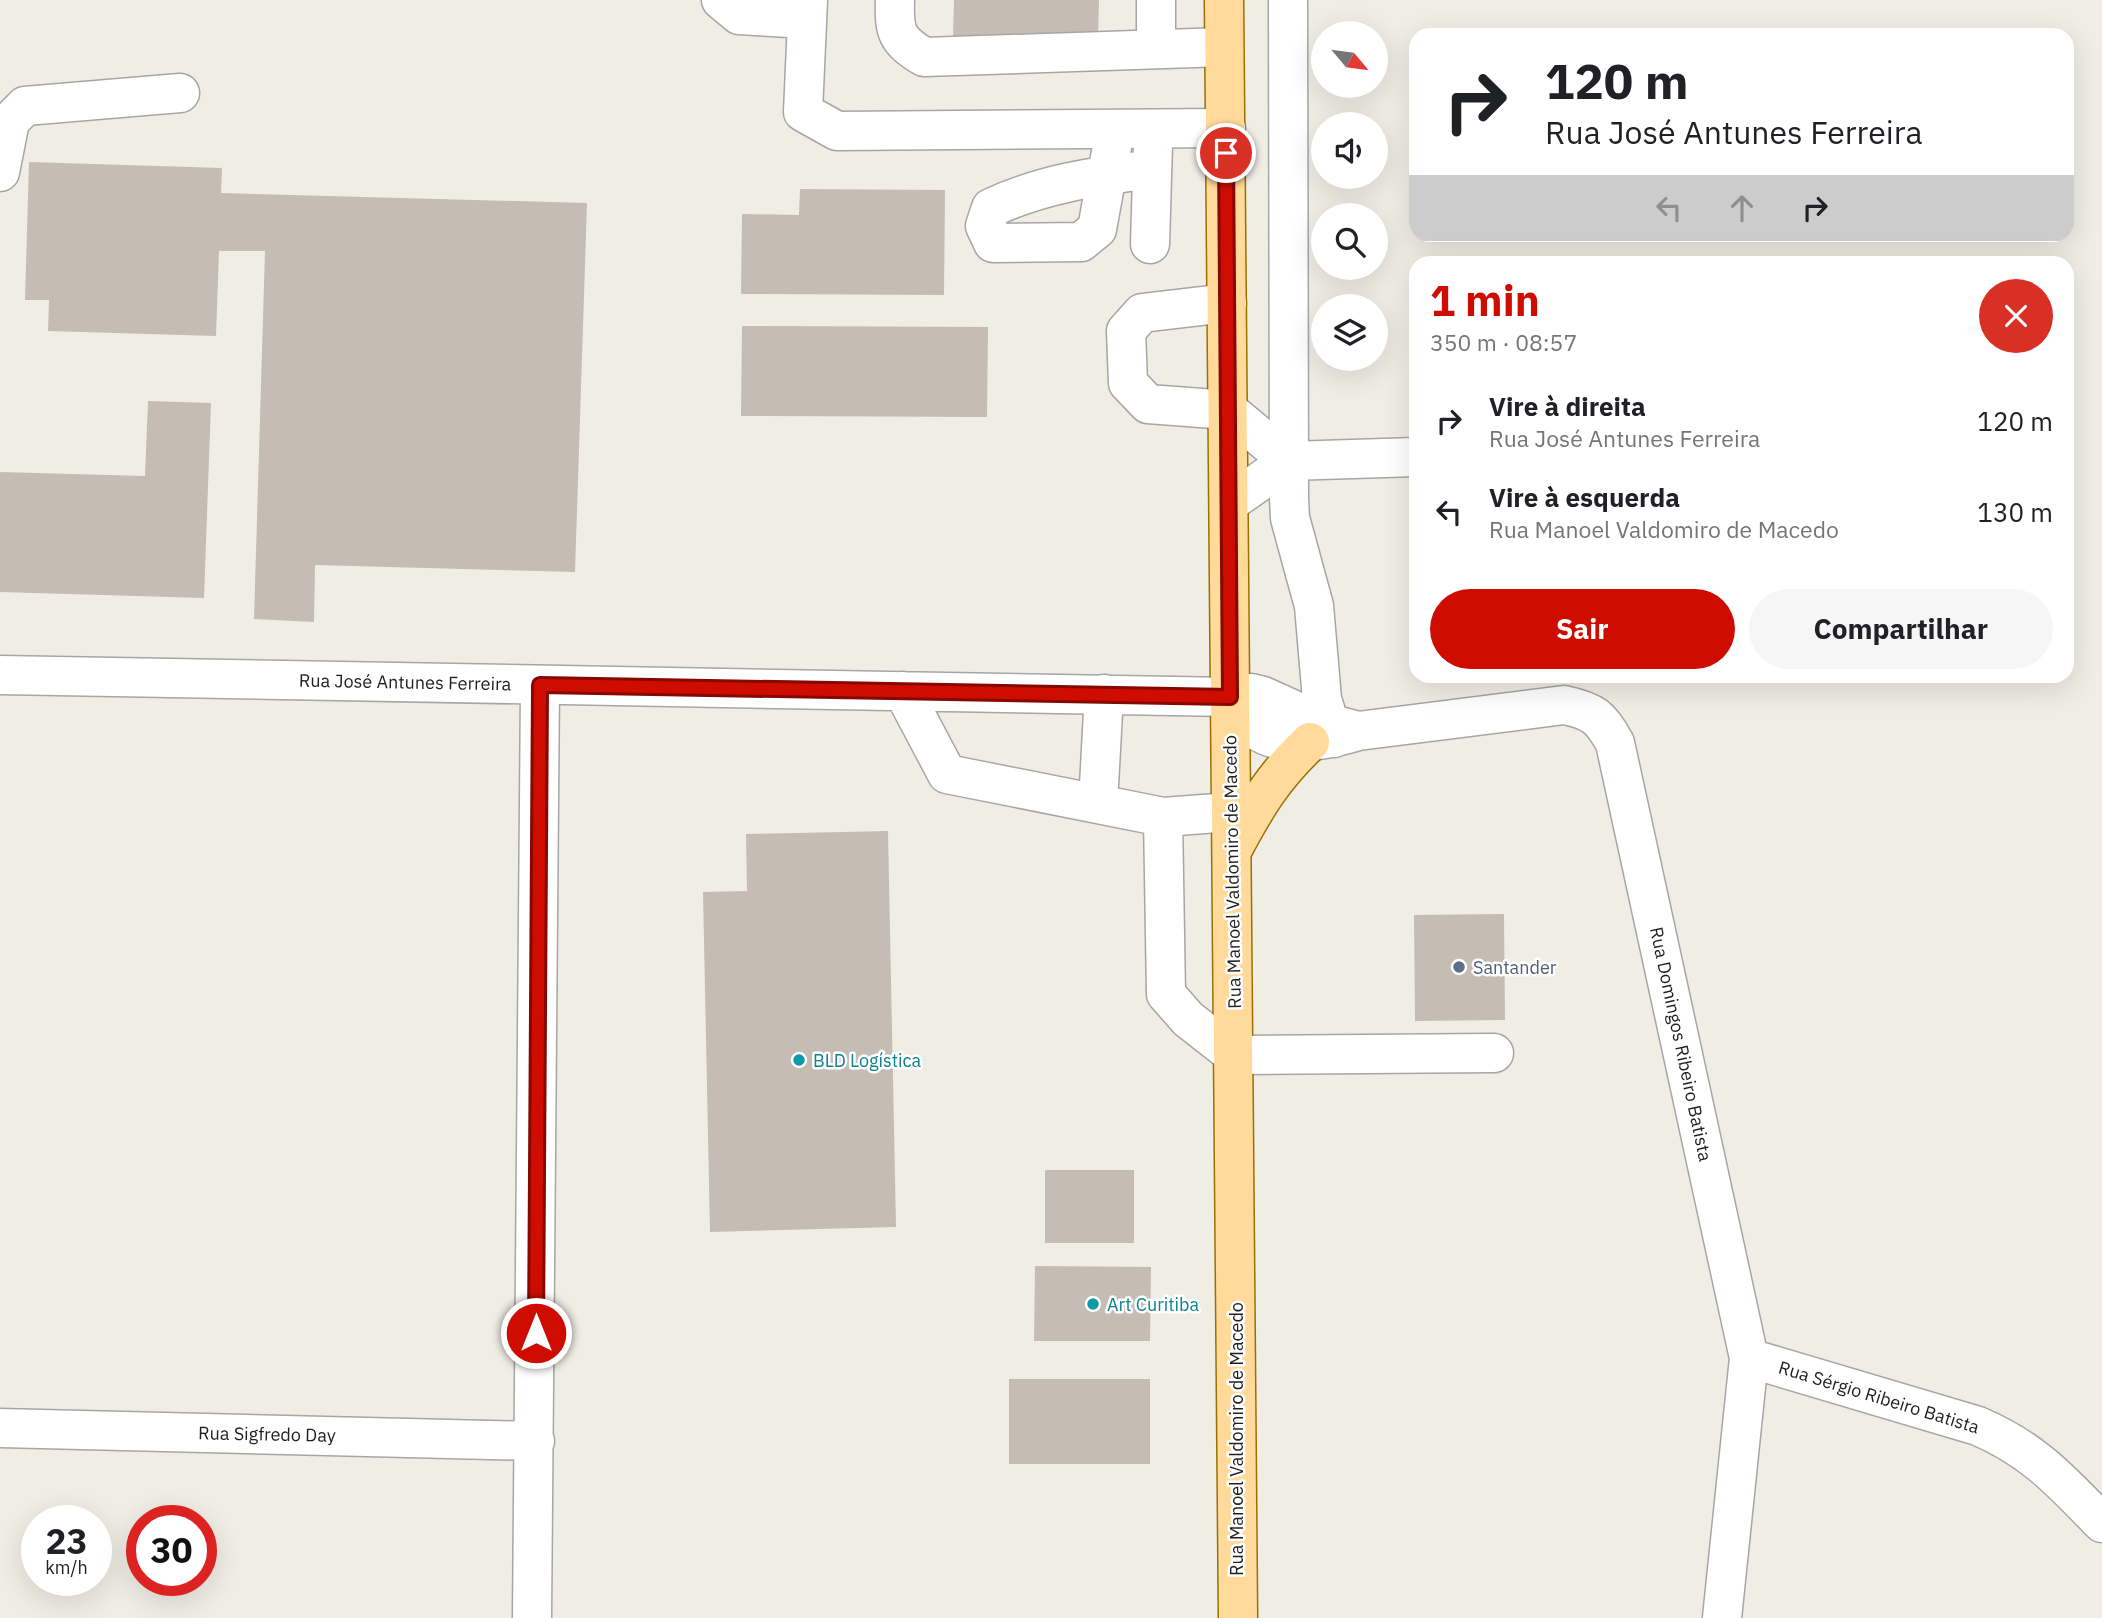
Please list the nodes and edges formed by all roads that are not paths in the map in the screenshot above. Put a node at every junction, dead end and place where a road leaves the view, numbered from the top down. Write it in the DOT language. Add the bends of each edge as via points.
graph roads {
  1 [pos="721,0"];
  2 [pos="894,0"];
  3 [pos="1156,0"];
  4 [pos="1224,0"];
  5 [pos="1288,0"];
  6 [pos="808,10"];
  7 [pos="1224,47"];
  8 [pos="1156,49"];
  9 [pos="180,93"];
  10 [pos="1153,128"];
  11 [pos="1226,128"];
  12 [pos="1115,130"];
  13 [pos="1152,169"];
  14 [pos="0,172"];
  15 [pos="1150,244"];
  16 [pos="1227,303"];
  17 [pos="1228,410"];
  18 [pos="1409,457"];
  19 [pos="1289,461"];
  20 [pos="1228,503"];
  21 [pos="1317,657"];
  22 [pos="0,675"];
  23 [pos="540,685"];
  24 [pos="903,691"];
  25 [pos="1104,694"];
  26 [pos="1247,696"];
  27 [pos="1333,734"];
  28 [pos="1098,804"];
  29 [pos="1231,812"];
  30 [pos="1163,817"];
  31 [pos="1231,852"];
  32 [pos="1494,1053"];
  33 [pos="1234,1055"];
  34 [pos="1749,1358"];
  35 [pos="0,1428"];
  36 [pos="535,1441"];
  37 [pos="2102,1523"];
  38 [pos="533,1618"];
  39 [pos="1238,1618"];
  40 [pos="1722,1618"];
  1 -- 6 [label="street" via="739,15"];
  2 -- 8 [label="street" via="894,26 905,45 924,57"];
  3 -- 8 [label="street"];
  4 -- 7 [label="main road, Rua Manoel Valdomiro de Macedo"];
  5 -- 19 [label="street"];
  6 -- 12 [label="street" via="803,112 837,131"];
  7 -- 8 [label="street"];
  7 -- 11 [label="main road, Rua Manoel Valdomiro de Macedo"];
  9 -- 14 [label="street" via="25,106 10,121"];
  10 -- 11 [label="street"];
  10 -- 12 [label="street"];
  10 -- 13 [label="street"];
  11 -- 16 [label="main road, Rua Manoel Valdomiro de Macedo"];
  12 -- 13 [label="street" via="1107,174"];
  13 -- 15 [label="street"];
  16 -- 17 [label="main road, Rua Manoel Valdomiro de Macedo"];
  16 -- 17 [label="street" via="1142,313 1126,331 1128,383 1149,404"];
  17 -- 19 [label="street"];
  17 -- 20 [label="main road, Rua Manoel Valdomiro de Macedo"];
  18 -- 19 [label="street"];
  19 -- 20 [label="street"];
  19 -- 21 [label="street" via="1290,518 1314,606"];
  20 -- 26 [label="main road, Rua Manoel Valdomiro de Macedo"];
  21 -- 26 [label="street" via="1296,683"];
  21 -- 27 [label="street" via="1322,699"];
  22 -- 23 [label="street, Rua José Antunes Ferreira"];
  23 -- 24 [label="street, Rua José Antunes Ferreira"];
  23 -- 36 [label="street"];
  24 -- 25 [label="street, Rua José Antunes Ferreira"];
  24 -- 28 [label="street" via="947,774"];
  25 -- 26 [label="street, Rua José Antunes Ferreira"];
  25 -- 28 [label="street"];
  26 -- 27 [label="street, Rua Domingos Ribeiro Batista" via="1241,717 1257,730 1295,743"];
  26 -- 29 [label="main road, Rua Manoel Valdomiro de Macedo"];
  27 -- 31 [label="main road" via="1271,784"];
  27 -- 34 [label="street, Rua Domingos Ribeiro Batista" via="1564,705 1587,710 1604,723 1615,743"];
  28 -- 30 [label="street"];
  29 -- 30 [label="street"];
  29 -- 31 [label="main road, Rua Manoel Valdomiro de Macedo"];
  30 -- 33 [label="street" via="1166,994 1188,1019"];
  31 -- 33 [label="main road, Rua Manoel Valdomiro de Macedo"];
  32 -- 33 [label="street"];
  33 -- 39 [label="main road, Rua Manoel Valdomiro de Macedo"];
  34 -- 37 [label="street, Rua Sérgio Ribeiro Batista" via="2000,1436 2028,1452"];
  34 -- 40 [label="street, Rua Domingos Ribeiro Batista"];
  35 -- 36 [label="street, Rua Sigfredo Day"];
  36 -- 38 [label="street"];
}
